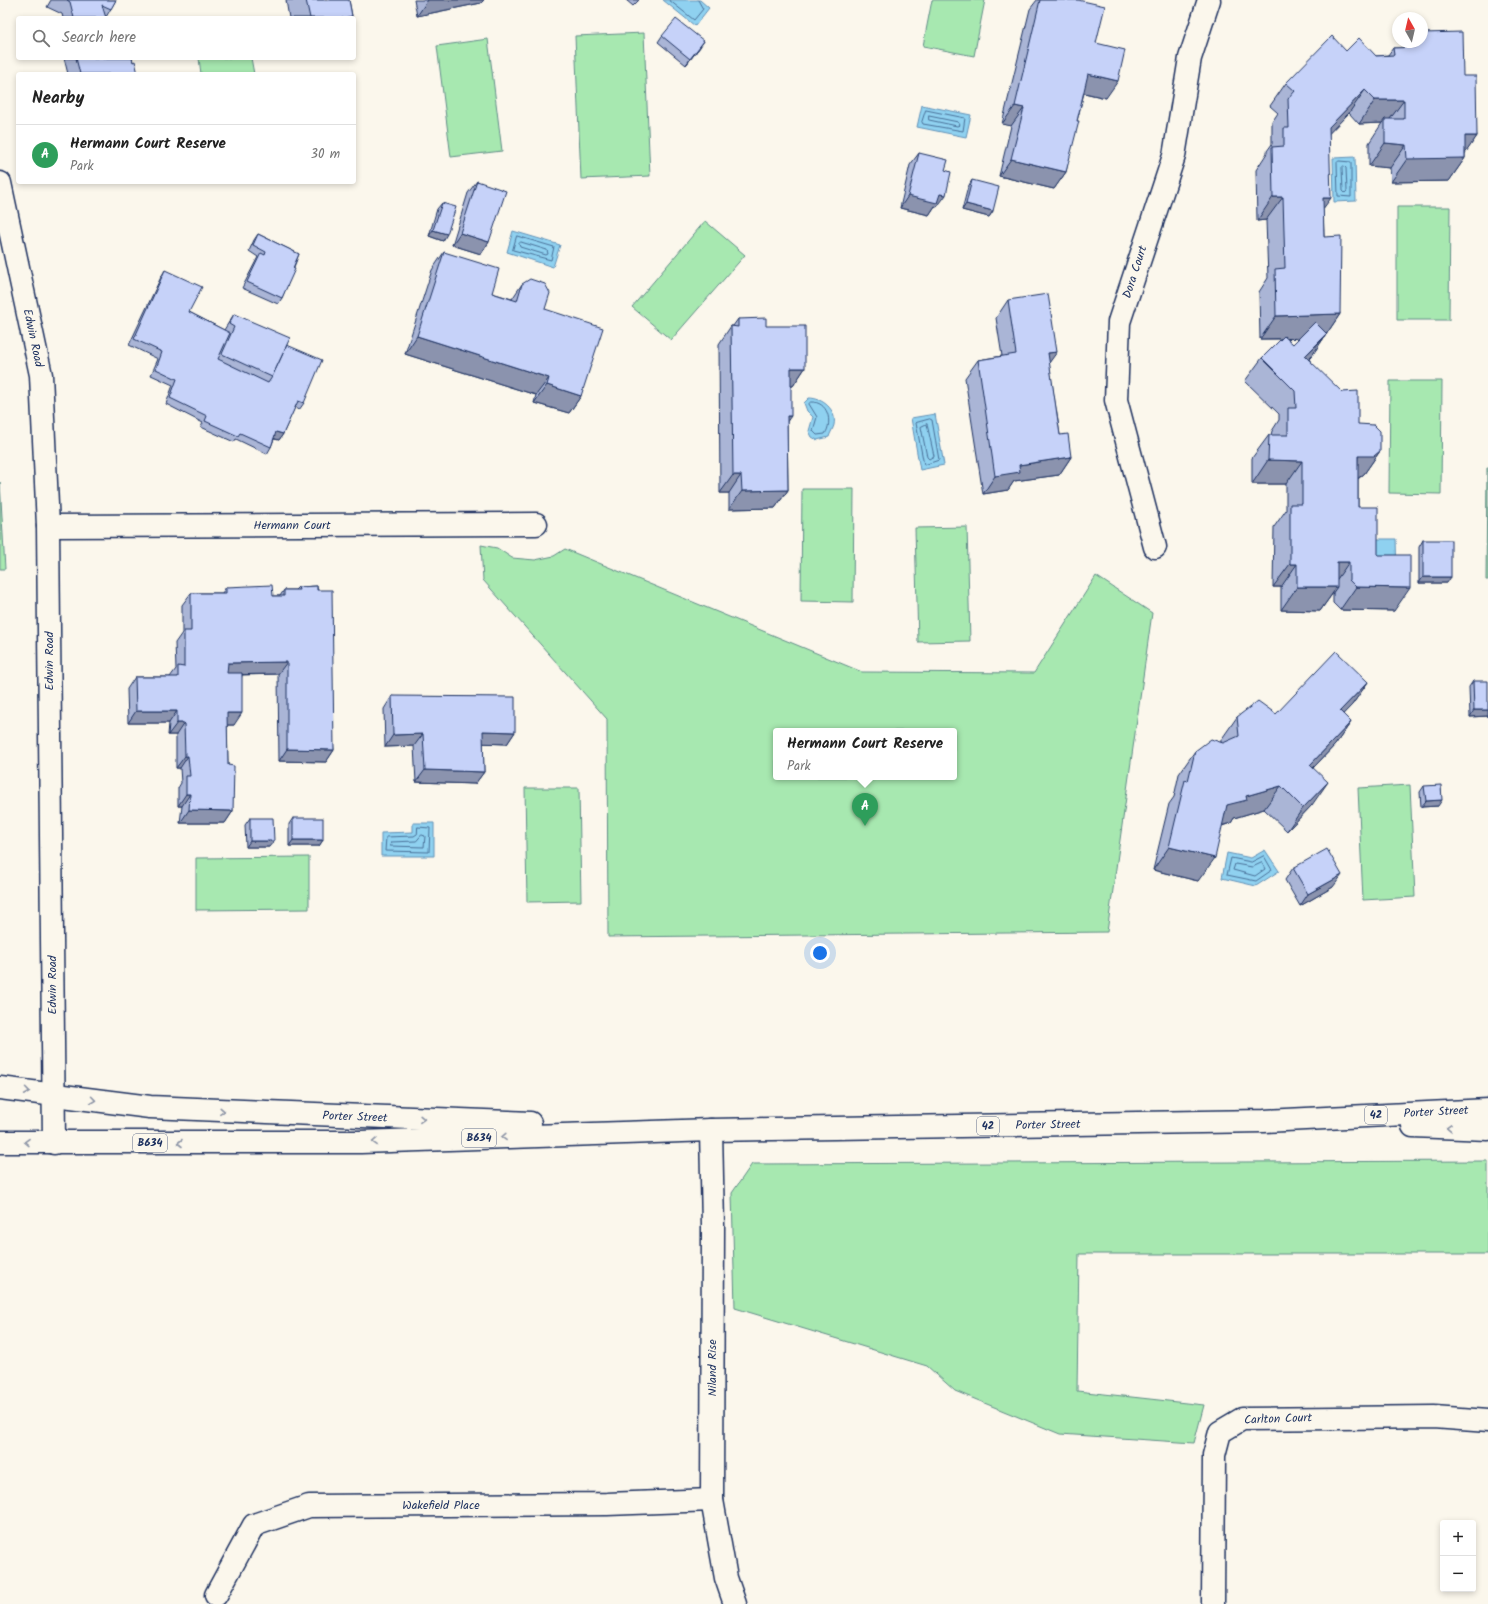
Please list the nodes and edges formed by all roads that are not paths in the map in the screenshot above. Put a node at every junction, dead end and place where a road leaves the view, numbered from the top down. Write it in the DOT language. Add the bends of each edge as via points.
graph roads {
  1 [pos="1209,0"];
  2 [pos="0,183"];
  3 [pos="536,524"];
  4 [pos="48,526"];
  5 [pos="1155,547"];
  6 [pos="0,1088"];
  7 [pos="54,1095"];
  8 [pos="1488,1110"];
  9 [pos="1264,1121"];
  10 [pos="1488,1129"];
  11 [pos="711,1130"];
  12 [pos="0,1142"];
  13 [pos="54,1143"];
  14 [pos="1488,1422"];
  15 [pos="712,1500"];
  16 [pos="216,1596"];
  17 [pos="735,1604"];
  18 [pos="1213,1604"];
  1 -- 5 [label="street, Dora Court" via="1190,58 1174,156 1119,322 1116,400"];
  2 -- 4 [label="street, Edwin Road" via="41,375"];
  3 -- 4 [label="street, Hermann Court"];
  4 -- 7 [label="street, Edwin Road"];
  6 -- 7 [label="street, Porter Street / B634, one-way"];
  7 -- 11 [label="street, Porter Street / B634, one-way" via="150,1107 201,1110"];
  7 -- 13 [label="street, Edwin Road"];
  8 -- 9 [label="street, Porter Street / 42"];
  10 -- 9 [label="street, Porter Street / 42, one-way"];
  9 -- 11 [label="street, Porter Street / 42"];
  11 -- 13 [label="street, Porter Street / B634, one-way" via="361,1142"];
  11 -- 15 [label="street, Niland Rise"];
  13 -- 12 [label="street, Porter Street / B634, one-way"];
  14 -- 18 [label="street, Carlton Court" via="1434,1417 1242,1419 1220,1432 1214,1455"];
  15 -- 16 [label="street, Wakefield Place" via="607,1504 309,1506 254,1525"];
  15 -- 17 [label="street, Niland Rise" via="726,1578"];
}
